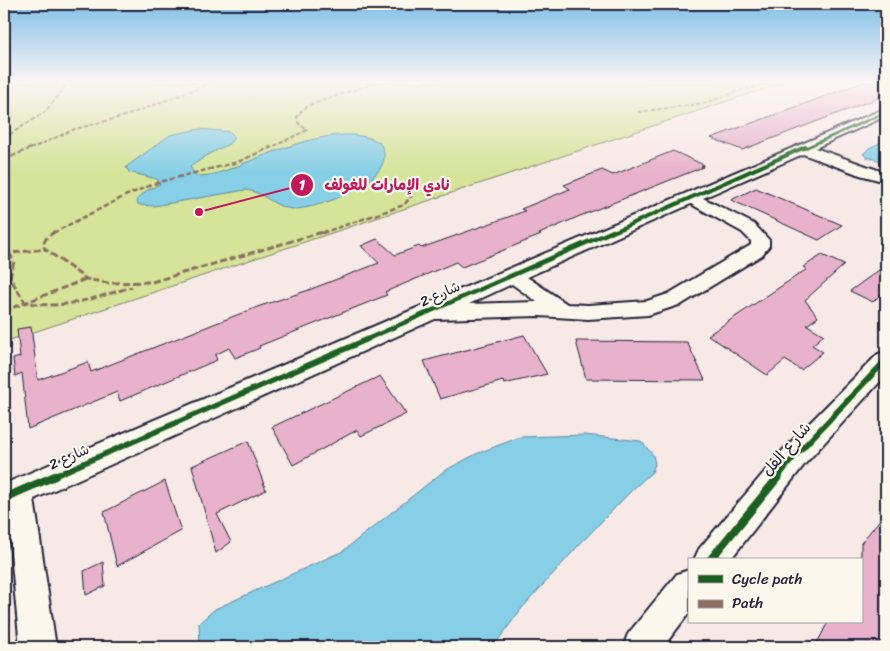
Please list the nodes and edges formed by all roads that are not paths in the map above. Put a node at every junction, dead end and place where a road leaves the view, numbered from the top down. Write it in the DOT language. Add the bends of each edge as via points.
graph roads {
  1 [pos="886,112"];
  2 [pos="801,148"];
  3 [pos="886,178"];
  4 [pos="689,197"];
  5 [pos="511,275"];
  6 [pos="565,311"];
  7 [pos="414,318"];
  8 [pos="886,360"];
  9 [pos="11,495"];
  10 [pos="712,558"];
  11 [pos="688,587"];
  12 [pos="38,647"];
  13 [pos="641,647"];
  1 -- 2 [label="street, شارع 2"];
  2 -- 3 [label="street"];
  2 -- 4 [label="street, شارع 2"];
  4 -- 5 [label="street, شارع 2"];
  4 -- 6 [label="street" via="748,228 760,240 760,246 663,304 632,310"];
  5 -- 6 [label="street"];
  5 -- 7 [label="street, شارع 2"];
  6 -- 7 [label="street" via="489,309"];
  7 -- 9 [label="street, شارع 2"];
  8 -- 10 [label="street, شارع الفل" via="794,457"];
  9 -- 12 [label="street"];
  11 -- 13 [label="street"];
}
